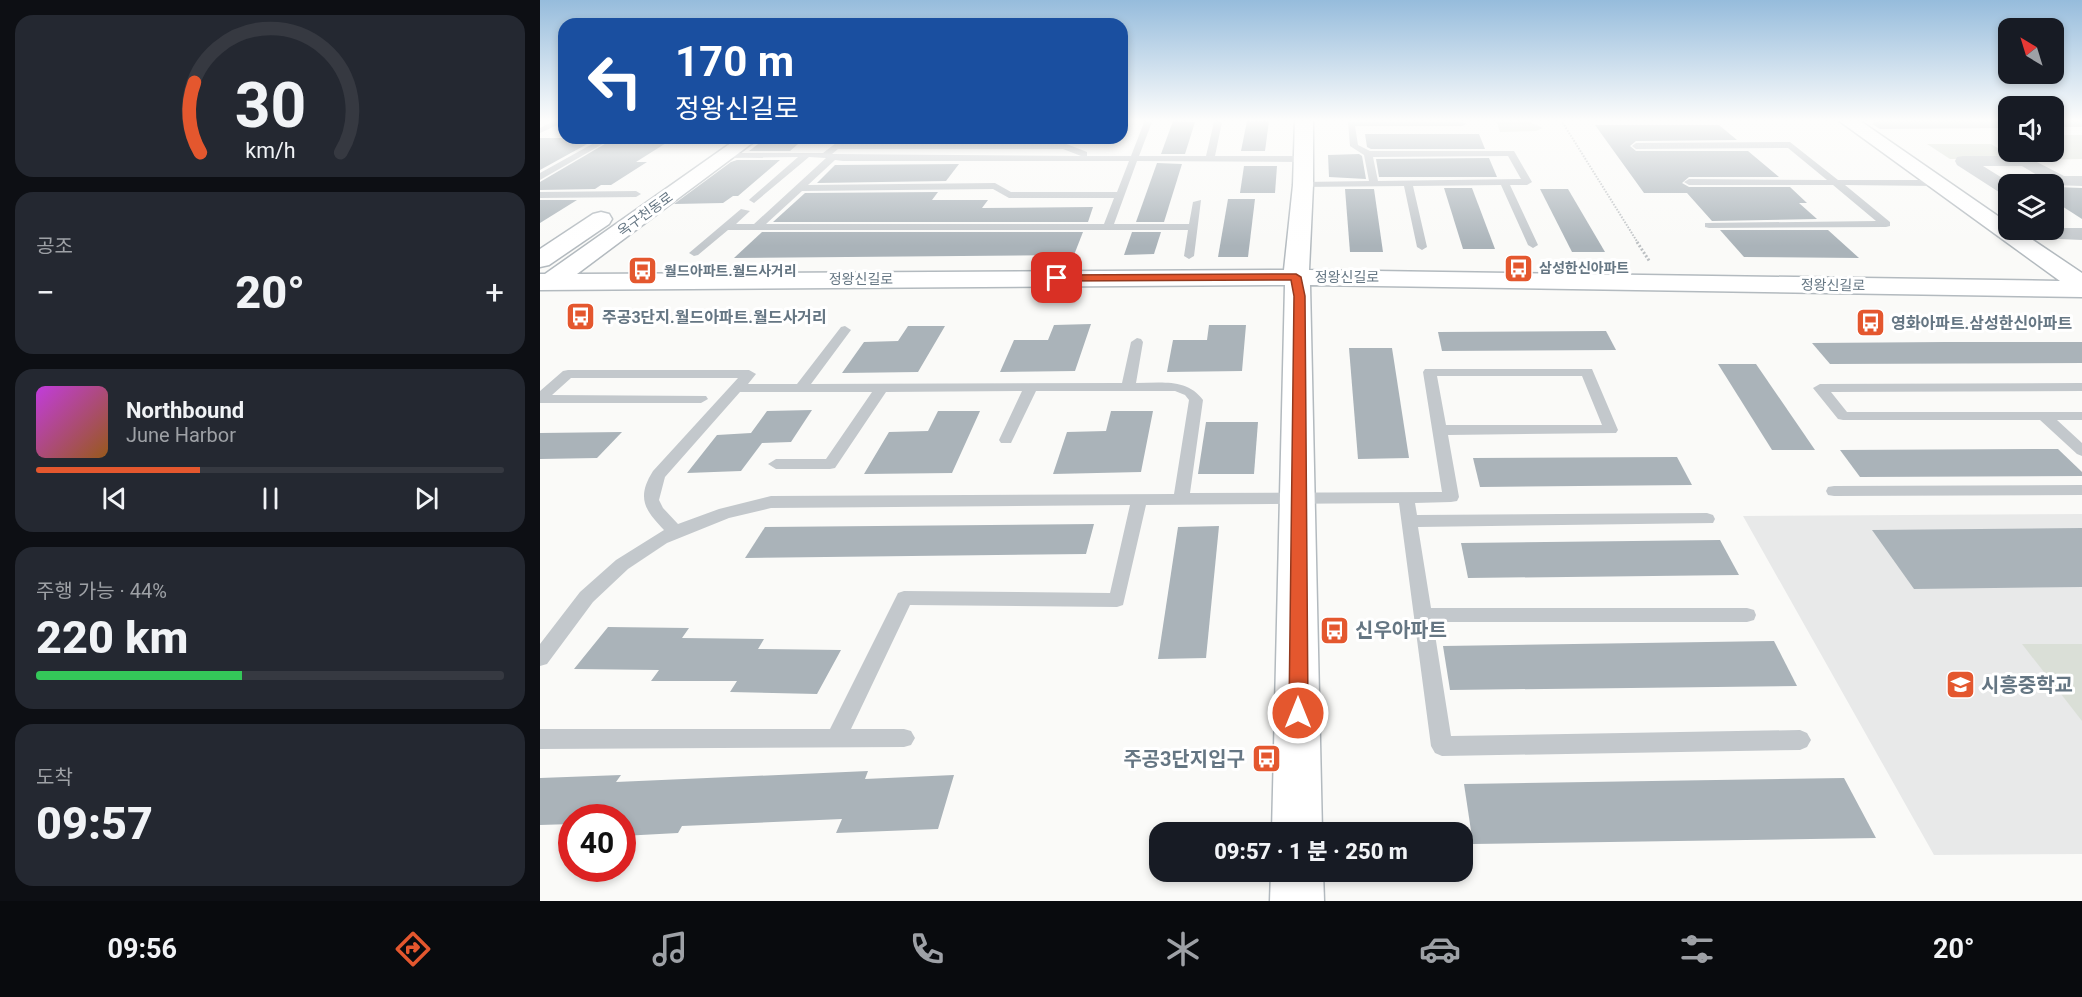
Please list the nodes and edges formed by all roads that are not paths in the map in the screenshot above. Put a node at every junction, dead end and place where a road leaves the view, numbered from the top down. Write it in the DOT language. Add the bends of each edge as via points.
graph roads {
  1 [pos="566,162"];
  2 [pos="694,162"];
  3 [pos="702,162"];
  4 [pos="798,162"];
  5 [pos="824,162"];
  6 [pos="1133,162"];
  7 [pos="1303,162"];
  8 [pos="1370,162"];
  9 [pos="1516,162"];
  10 [pos="1811,162"];
  11 [pos="1907,162"];
  12 [pos="1937,162"];
  13 [pos="1965,162"];
  14 [pos="2027,162"];
  15 [pos="2048,174"];
  16 [pos="540,177"];
  17 [pos="2064,181"];
  18 [pos="2082,181"];
  19 [pos="1504,182"];
  20 [pos="1689,182"];
  21 [pos="1835,182"];
  22 [pos="1408,183"];
  23 [pos="1937,183"];
  24 [pos="1374,184"];
  25 [pos="1998,184"];
  26 [pos="1303,185"];
  27 [pos="800,188"];
  28 [pos="636,194"];
  29 [pos="540,195"];
  30 [pos="1120,195"];
  31 [pos="754,200"];
  32 [pos="1198,202"];
  33 [pos="1998,203"];
  34 [pos="744,211"];
  35 [pos="1709,225"];
  36 [pos="726,227"];
  37 [pos="757,227"];
  38 [pos="1108,227"];
  39 [pos="1194,227"];
  40 [pos="2064,231"];
  41 [pos="2079,234"];
  42 [pos="2059,240"];
  43 [pos="1533,245"];
  44 [pos="1422,247"];
  45 [pos="694,254"];
  46 [pos="1189,256"];
  47 [pos="2082,259"];
  48 [pos="542,282"];
  49 [pos="1298,287"];
  50 [pos="2082,287"];
  51 [pos="2082,305"];
  52 [pos="845,330"];
  53 [pos="1137,342"];
  54 [pos="882,387"];
  55 [pos="1031,387"];
  56 [pos="1128,387"];
  57 [pos="2082,387"];
  58 [pos="737,388"];
  59 [pos="801,388"];
  60 [pos="540,398"];
  61 [pos="701,399"];
  62 [pos="2044,416"];
  63 [pos="2082,416"];
  64 [pos="1440,430"];
  65 [pos="1006,440"];
  66 [pos="2082,451"];
  67 [pos="776,464"];
  68 [pos="2082,490"];
  69 [pos="1834,491"];
  70 [pos="1300,498"];
  71 [pos="1406,498"];
  72 [pos="1181,499"];
  73 [pos="1139,500"];
  74 [pos="1707,519"];
  75 [pos="1410,520"];
  76 [pos="675,531"];
  77 [pos="1424,615"];
  78 [pos="1747,615"];
  79 [pos="540,658"];
  80 [pos="836,738"];
  81 [pos="904,738"];
  82 [pos="540,740"];
  83 [pos="1800,740"];
  84 [pos="1297,822"];
  85 [pos="1297,882"];
  86 [pos="1297,901"];
  1 -- 16 [label="lane"];
  2 -- 28 [label="street, 옥구천동로"];
  3 -- 48 [label="street, 옥구천동로"];
  4 -- 31 [label="lane"];
  5 -- 27 [label="lane"];
  6 -- 30 [label="lane"];
  7 -- 26 [label="street"];
  8 -- 24 [label="lane"];
  9 -- 19 [label="lane" via="1527,182"];
  10 -- 21 [label="lane"];
  11 -- 23 [label="street"];
  12 -- 33 [label="street"];
  13 -- 25 [label="street"];
  14 -- 15 [label="street"];
  17 -- 18 [label="street"];
  19 -- 22 [label="lane"];
  19 -- 43 [label="lane"];
  20 -- 21 [label="lane"];
  21 -- 23 [label="lane"];
  21 -- 35 [label="lane" via="1887,224"];
  22 -- 24 [label="lane"];
  22 -- 44 [label="lane"];
  23 -- 50 [label="street"];
  24 -- 26 [label="lane"];
  26 -- 49 [label="street"];
  27 -- 30 [label="lane" via="994,186 1009,195"];
  27 -- 37 [label="lane"];
  28 -- 29 [label="lane"];
  28 -- 48 [label="street, 옥구천동로"];
  30 -- 38 [label="lane"];
  32 -- 39 [label="lane"];
  34 -- 36 [label="lane"];
  36 -- 37 [label="lane"];
  36 -- 45 [label="lane"];
  37 -- 38 [label="lane"];
  38 -- 39 [label="lane"];
  39 -- 46 [label="lane"];
  40 -- 41 [label="street"];
  42 -- 47 [label="street"];
  48 -- 49 [label="street, 정왕신길로"];
  49 -- 50 [label="street, 정왕신길로" via="1662,282"];
  49 -- 51 [label="street, 정왕신길로"];
  49 -- 70 [label="street"];
  52 -- 59 [label="lane"];
  53 -- 56 [label="lane"];
  54 -- 55 [label="lane"];
  54 -- 59 [label="lane"];
  54 -- 67 [label="lane" via="830,464"];
  55 -- 56 [label="lane"];
  55 -- 65 [label="lane"];
  56 -- 72 [label="lane" via="1177,387 1190,392 1196,400"];
  57 -- 62 [label="lane" via="1820,388 1843,416"];
  58 -- 59 [label="lane"];
  58 -- 60 [label="lane" via="749,374 568,374"];
  58 -- 76 [label="lane" via="652,486 653,508"];
  60 -- 61 [label="lane"];
  62 -- 63 [label="lane"];
  62 -- 66 [label="lane"];
  64 -- 64 [label="lane" via="1451,430 1611,430 1587,372 1430,372"];
  64 -- 71 [label="lane" via="1451,497"];
  68 -- 69 [label="lane"];
  70 -- 71 [label="lane"];
  70 -- 72 [label="lane"];
  70 -- 84 [label="street"];
  71 -- 75 [label="lane"];
  72 -- 73 [label="lane"];
  73 -- 76 [label="lane" via="771,502 700,520"];
  73 -- 80 [label="lane" via="1118,600 904,598"];
  74 -- 75 [label="lane"];
  75 -- 77 [label="lane"];
  76 -- 79 [label="lane" via="602,581"];
  77 -- 78 [label="lane"];
  77 -- 83 [label="lane" via="1442,746"];
  80 -- 81 [label="lane"];
  80 -- 82 [label="lane"];
  85 -- 86 [label="street"];
}
